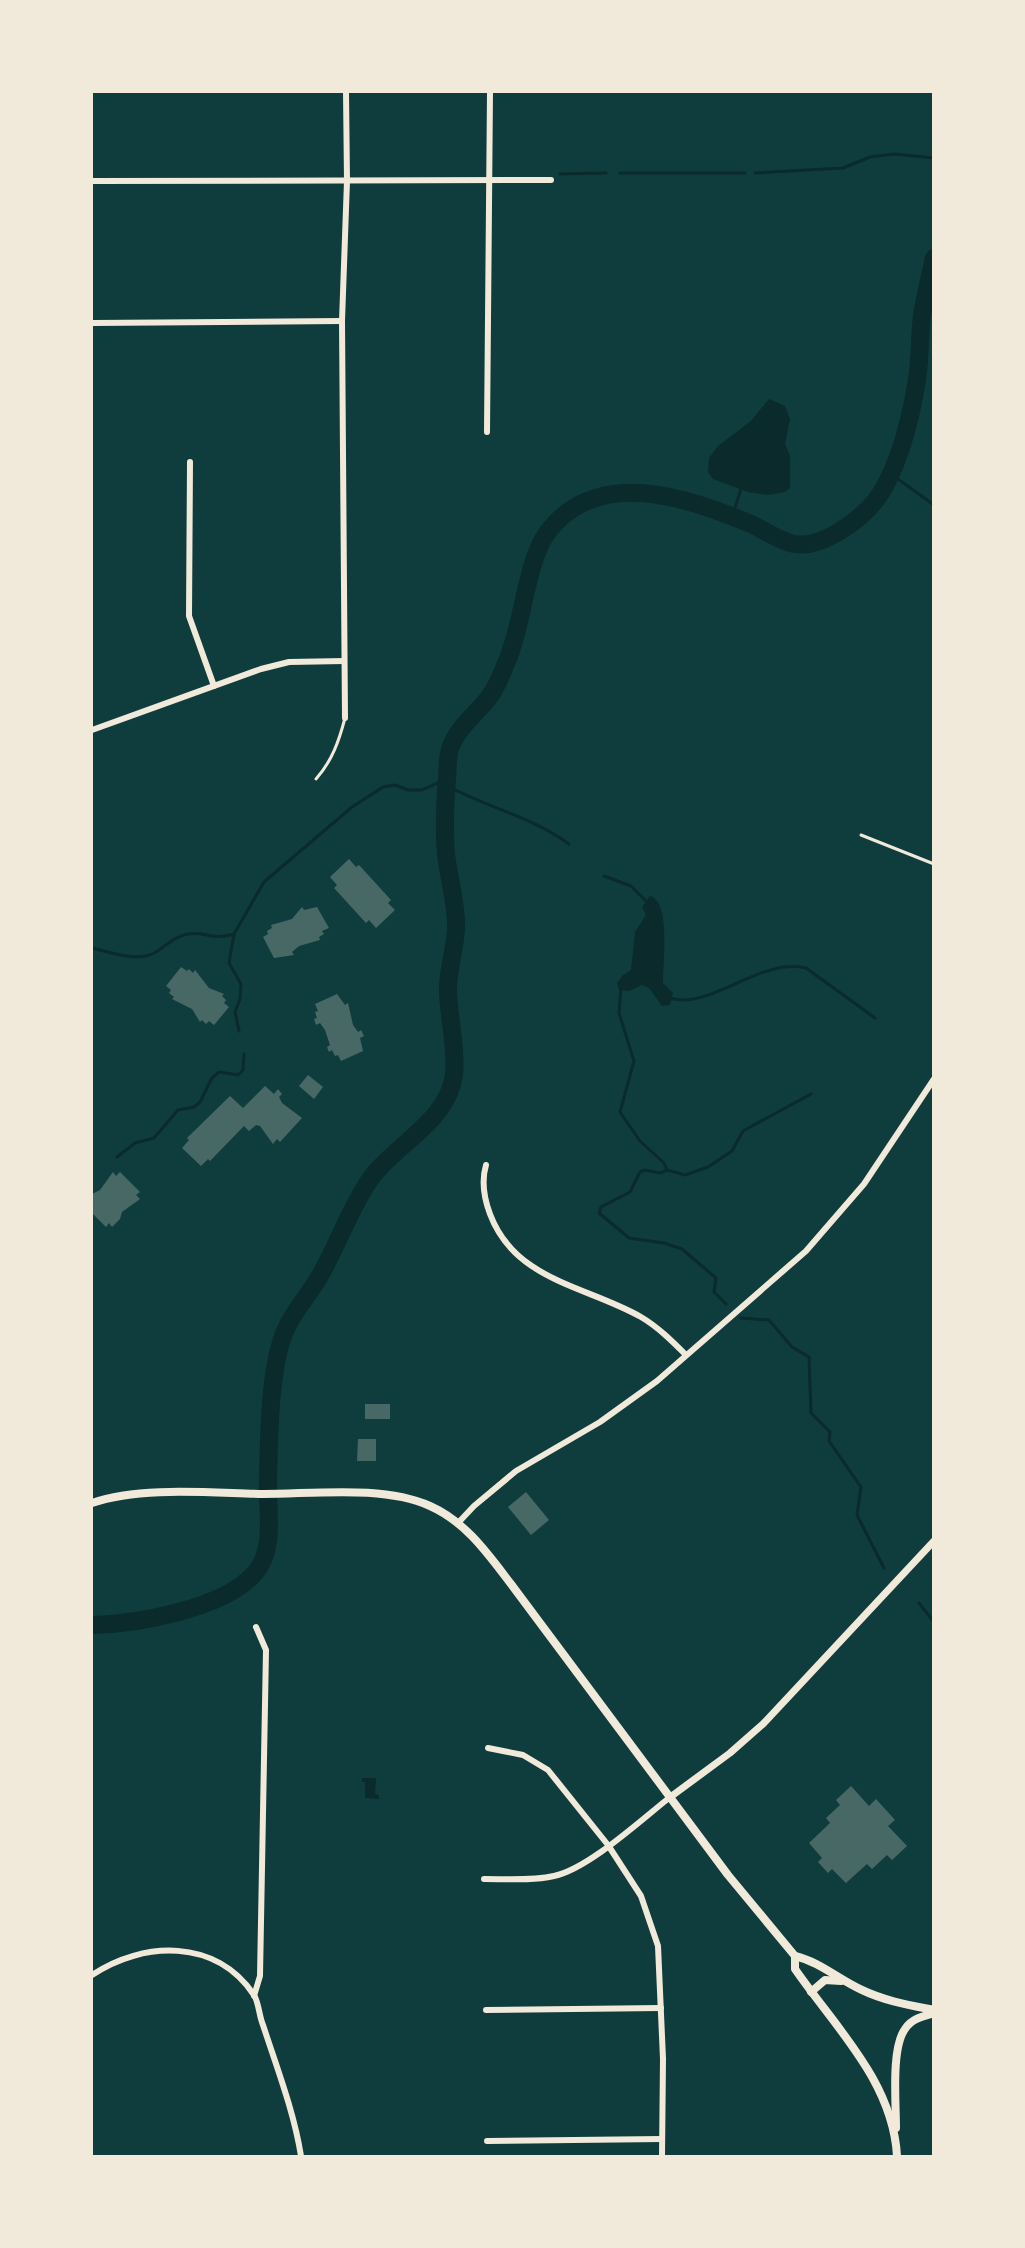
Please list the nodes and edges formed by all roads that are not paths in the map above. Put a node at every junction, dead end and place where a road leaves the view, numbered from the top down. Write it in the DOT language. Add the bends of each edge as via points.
graph roads {
  1 [pos="346,92"];
  2 [pos="490,92"];
  3 [pos="489,180"];
  4 [pos="551,180"];
  5 [pos="92,181"];
  6 [pos="347,181"];
  7 [pos="342,321"];
  8 [pos="92,323"];
  9 [pos="487,432"];
  10 [pos="190,462"];
  11 [pos="344,661"];
  12 [pos="214,686"];
  13 [pos="345,718"];
  14 [pos="92,730"];
  15 [pos="316,779"];
  16 [pos="861,835"];
  17 [pos="933,864"];
  18 [pos="933,1079"];
  19 [pos="486,1165"];
  20 [pos="686,1355"];
  21 [pos="92,1503"];
  22 [pos="458,1523"];
  23 [pos="933,1541"];
  24 [pos="256,1627"];
  25 [pos="488,1748"];
  26 [pos="669,1798"];
  27 [pos="608,1845"];
  28 [pos="484,1879"];
  29 [pos="795,1956"];
  30 [pos="92,1975"];
  31 [pos="845,1982"];
  32 [pos="811,1992"];
  33 [pos="254,1996"];
  34 [pos="661,2008"];
  35 [pos="486,2010"];
  36 [pos="933,2011"];
  37 [pos="896,2134"];
  38 [pos="662,2139"];
  39 [pos="487,2141"];
  40 [pos="301,2157"];
  41 [pos="663,2157"];
  42 [pos="897,2157"];
  1 -- 6 [label="street"];
  2 -- 3 [label="street"];
  3 -- 4 [label="street"];
  3 -- 6 [label="street"];
  3 -- 9 [label="street"];
  5 -- 6 [label="street"];
  6 -- 7 [label="street"];
  7 -- 8 [label="street"];
  7 -- 11 [label="street"];
  10 -- 12 [label="street" via="189,616"];
  11 -- 12 [label="street" via="289,662"];
  11 -- 13 [label="street"];
  12 -- 14 [label="street"];
  13 -- 15 [label="lane" via="336,747"];
  16 -- 17 [label="lane"];
  18 -- 20 [label="street" via="864,1184 825,1233"];
  19 -- 20 [label="street" via="482,1179 494,1226 523,1260 558,1283 640,1316"];
  20 -- 22 [label="street" via="625,1405 516,1470"];
  21 -- 22 [label="main road" via="147,1494 370,1494 417,1501"];
  22 -- 26 [label="main road" via="511,1584"];
  23 -- 26 [label="street" via="763,1724"];
  24 -- 33 [label="street" via="266,1650 260,1976"];
  25 -- 27 [label="street" via="523,1755 548,1770"];
  26 -- 27 [label="street"];
  26 -- 29 [label="main road"];
  27 -- 28 [label="street" via="555,1876"];
  27 -- 34 [label="street" via="641,1896 652,1922 658,1946"];
  29 -- 31 [label="main road" via="812,1960"];
  29 -- 32 [label="main road" via="795,1969"];
  30 -- 33 [label="street" via="139,1953 176,1949 219,1963"];
  31 -- 32 [label="main road" via="825,1980"];
  31 -- 36 [label="main road" via="884,1999"];
  32 -- 37 [label="main road" via="869,2071"];
  33 -- 40 [label="street"];
  34 -- 35 [label="street"];
  34 -- 38 [label="street"];
  36 -- 37 [label="main road" via="914,2020 902,2035 897,2062"];
  37 -- 42 [label="main road"];
  38 -- 39 [label="street"];
  38 -- 41 [label="street"];
}
